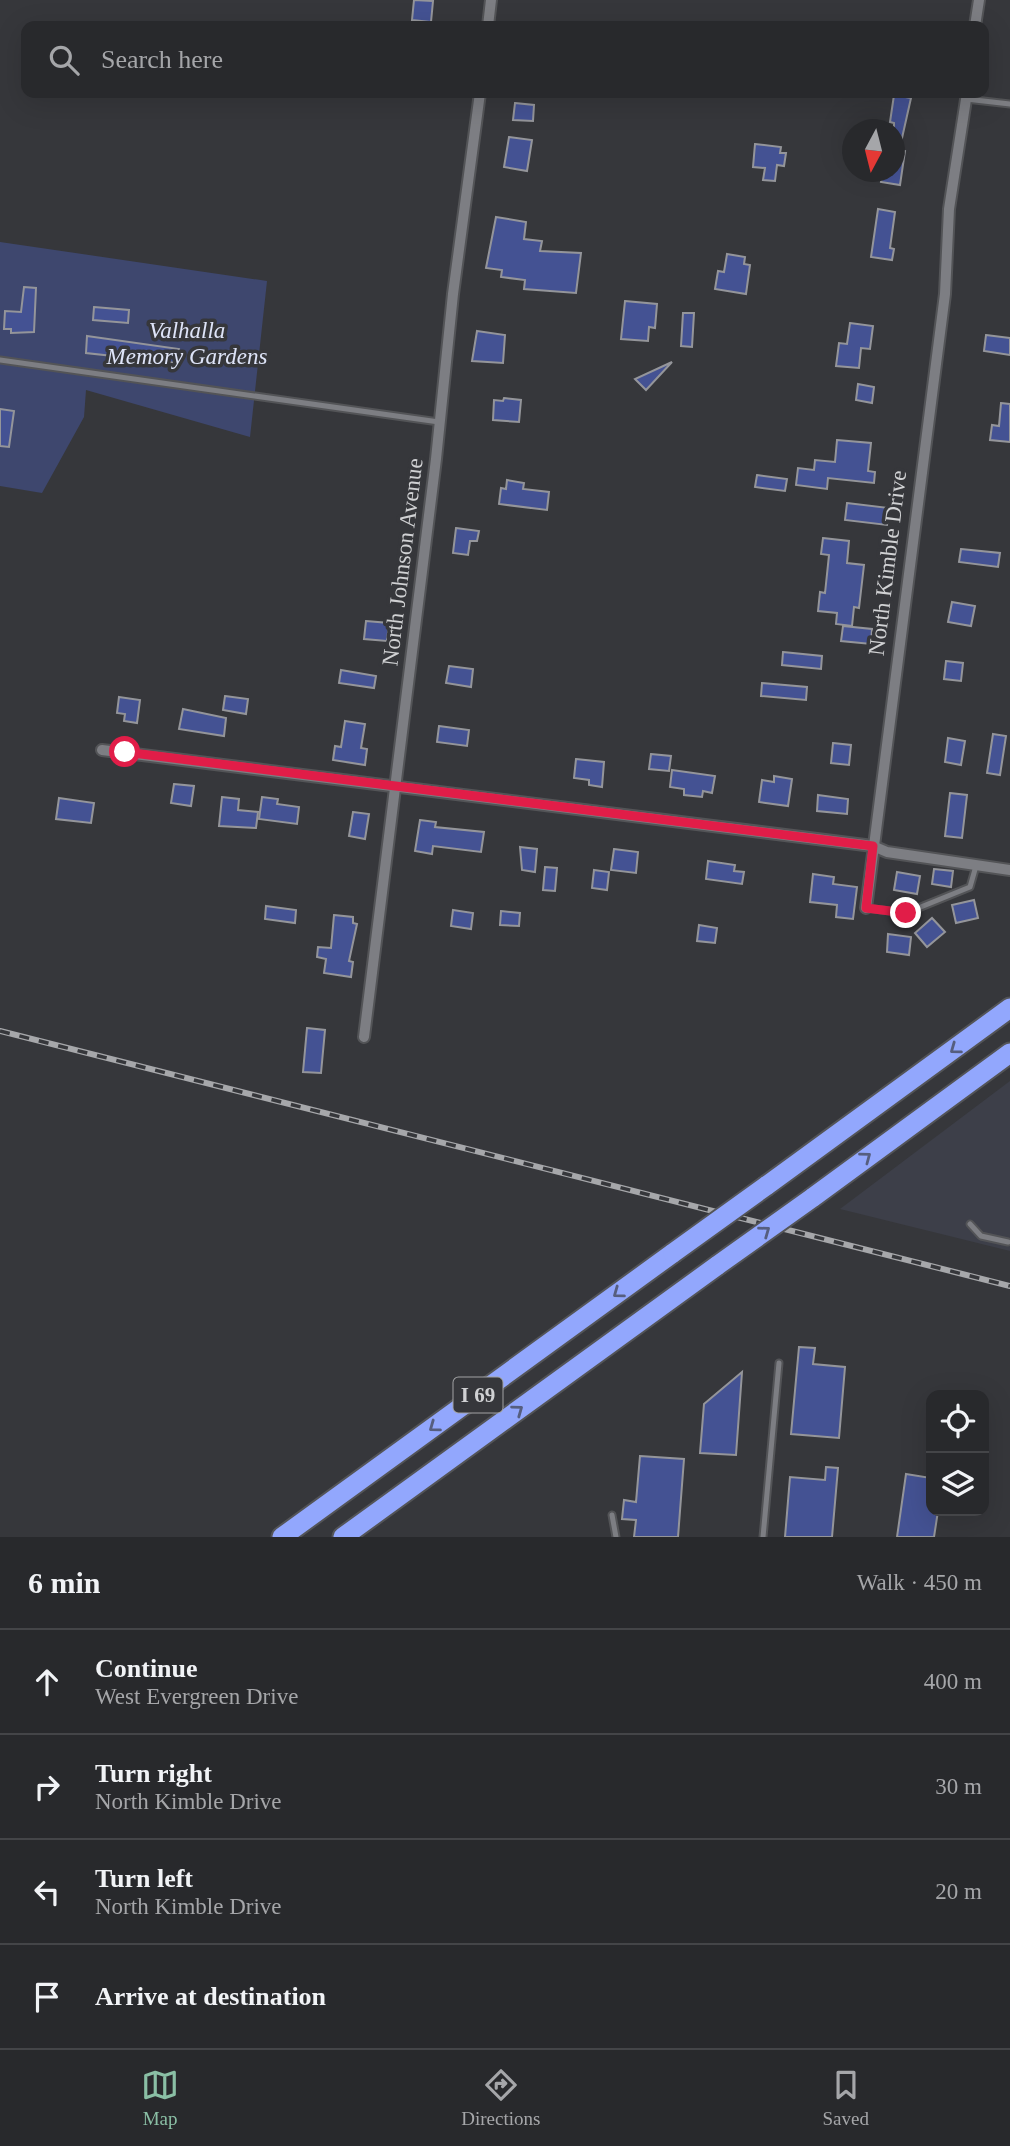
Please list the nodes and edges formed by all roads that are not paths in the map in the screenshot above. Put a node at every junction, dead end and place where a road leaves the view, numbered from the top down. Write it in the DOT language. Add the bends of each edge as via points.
graph roads {
  1 [pos="491,0"];
  2 [pos="979,0"];
  3 [pos="489,21"];
  4 [pos="976,21"];
  5 [pos="479,98"];
  6 [pos="966,98"];
  7 [pos="977,98"];
  8 [pos="1010,104"];
  9 [pos="0,360"];
  10 [pos="439,422"];
  11 [pos="102,750"];
  12 [pos="395,787"];
  13 [pos="873,846"];
  14 [pos="976,866"];
  15 [pos="1010,870"];
  16 [pos="866,908"];
  17 [pos="1010,1008"];
  18 [pos="364,1037"];
  19 [pos="1010,1053"];
  20 [pos="970,1224"];
  21 [pos="1008,1242"];
  22 [pos="779,1363"];
  23 [pos="612,1515"];
  24 [pos="282,1537"];
  25 [pos="343,1537"];
  26 [pos="616,1537"];
  27 [pos="763,1537"];
  1 -- 3 [label="street"];
  2 -- 4 [label="street"];
  5 -- 10 [label="street, North Johnson Avenue"];
  6 -- 13 [label="street, North Kimble Drive"];
  7 -- 8 [label="lane"];
  9 -- 10 [label="lane"];
  10 -- 12 [label="street, North Johnson Avenue"];
  11 -- 12 [label="street"];
  12 -- 13 [label="street"];
  12 -- 18 [label="street, North Johnson Avenue"];
  13 -- 14 [label="street"];
  13 -- 16 [label="street, North Kimble Drive"];
  14 -- 15 [label="street"];
  14 -- 16 [label="lane, North Kimble Drive" via="970,887 906,913"];
  17 -- 24 [label="highway, I 69, one-way, bridge"];
  25 -- 19 [label="highway, I 69, one-way, bridge"];
  20 -- 21 [label="lane" via="981,1236"];
  22 -- 27 [label="lane"];
  23 -- 26 [label="lane"];
}
